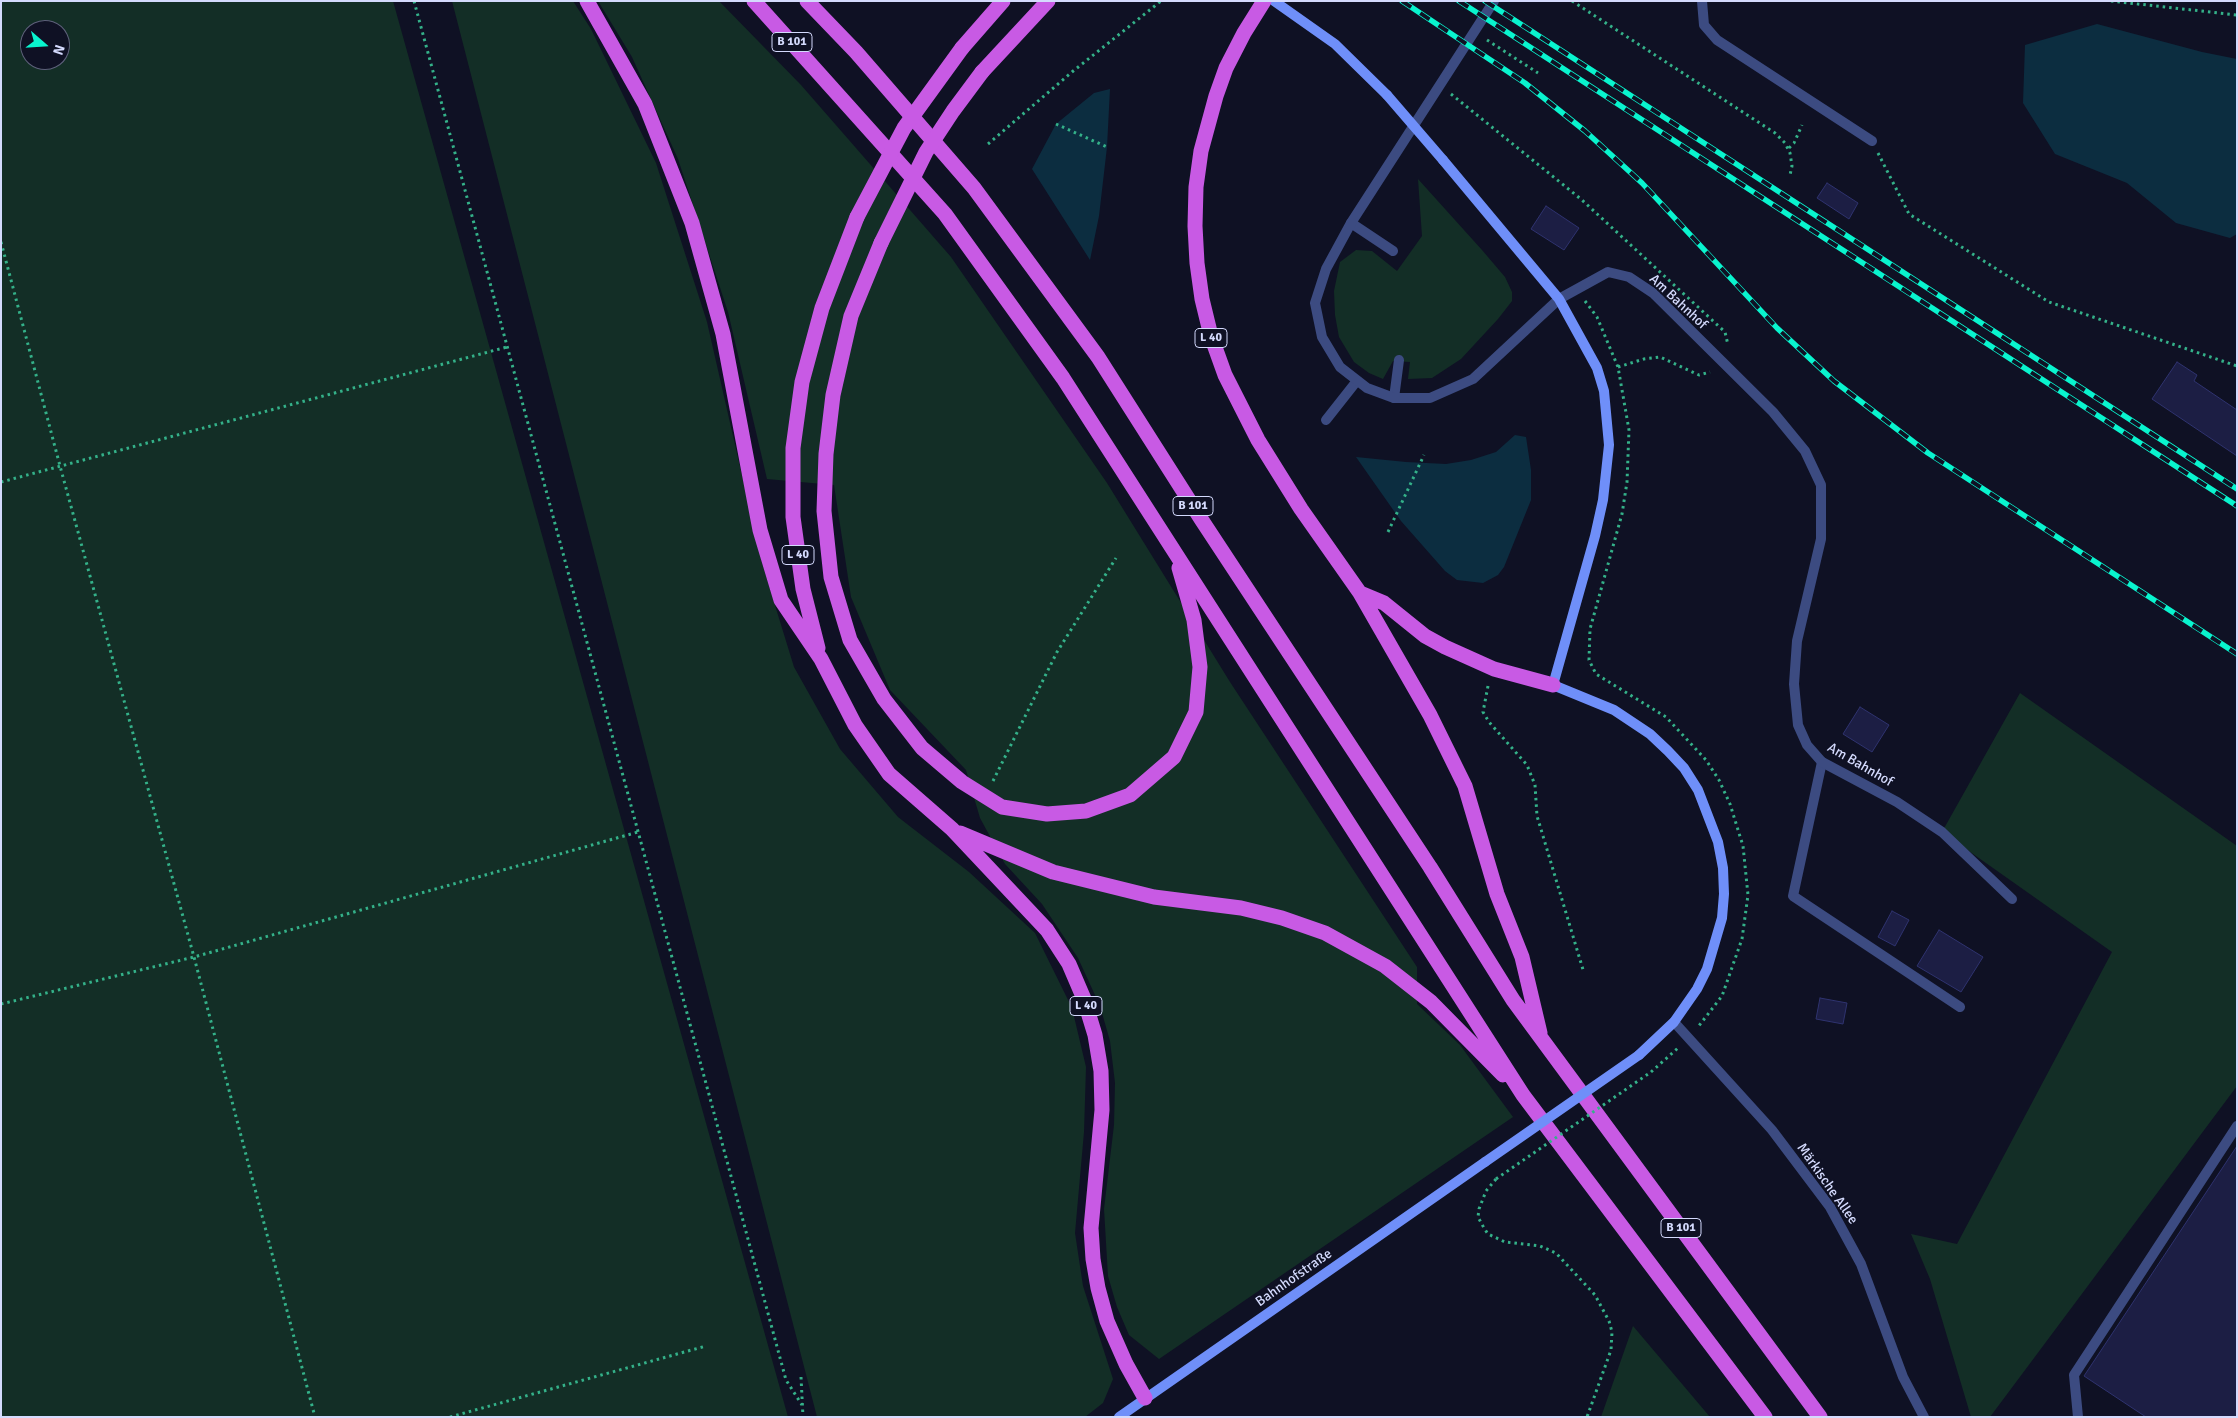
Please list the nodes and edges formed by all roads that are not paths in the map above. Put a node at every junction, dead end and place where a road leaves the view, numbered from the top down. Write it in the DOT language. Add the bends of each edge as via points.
graph roads {
  1 [pos="587,1"];
  2 [pos="754,1"];
  3 [pos="807,1"];
  4 [pos="1003,1"];
  5 [pos="1048,1"];
  6 [pos="1264,1"];
  7 [pos="1274,1"];
  8 [pos="1494,1"];
  9 [pos="1702,1"];
  10 [pos="1872,142"];
  11 [pos="1351,224"];
  12 [pos="1394,251"];
  13 [pos="1559,298"];
  14 [pos="1399,360"];
  15 [pos="1356,382"];
  16 [pos="1394,398"];
  17 [pos="1326,420"];
  18 [pos="1173,550"];
  19 [pos="1360,593"];
  20 [pos="821,659"];
  21 [pos="1553,685"];
  22 [pos="1822,762"];
  23 [pos="952,830"];
  24 [pos="2012,899"];
  25 [pos="1960,1006"];
  26 [pos="1674,1022"];
  27 [pos="1541,1039"];
  28 [pos="1523,1095"];
  29 [pos="2237,1126"];
  30 [pos="1145,1398"];
  31 [pos="1119,1417"];
  32 [pos="1765,1417"];
  33 [pos="1820,1417"];
  34 [pos="1924,1417"];
  35 [pos="2078,1417"];
  1 -- 20 [label="highway" via="645,104 692,222 724,334 760,530 778,591"];
  2 -- 18 [label="highway, B 101" via="945,214 1063,378"];
  3 -- 27 [label="highway, B 101" via="856,52 974,188 1098,357"];
  4 -- 20 [label="highway, L 40, bridge" via="962,48 904,128 857,217 822,308 802,382 793,448 793,517 803,589"];
  5 -- 18 [label="highway, bridge" via="982,72 926,152 881,243 851,316 833,395 826,454 824,511 831,577 850,640 884,699 922,748 962,782 1002,806 1047,814 1086,812 1130,794 1174,757 1196,712 1200,667 1194,620"];
  6 -- 19 [label="highway, L 40" via="1236,49 1216,96 1202,151 1196,187 1195,226 1202,299 1211,336 1240,406 1301,509"];
  7 -- 13 [label="main road, bridge" via="1335,44 1387,95"];
  8 -- 11 [label="street, Am Bahnhof"];
  9 -- 10 [label="street" via="1704,25 1717,40"];
  11 -- 12 [label="street"];
  11 -- 15 [label="street, Am Bahnhof" via="1326,269 1315,304 1322,337 1340,367"];
  13 -- 16 [label="street, Am Bahnhof" via="1473,379 1430,398"];
  13 -- 21 [label="main road" via="1597,368 1605,400 1609,445 1595,536"];
  13 -- 22 [label="street, Am Bahnhof" via="1608,272 1628,277 1653,293 1773,412 1805,451 1821,485 1821,539 1797,641 1794,684 1798,725 1807,746"];
  14 -- 16 [label="street"];
  15 -- 16 [label="street, Am Bahnhof"];
  15 -- 17 [label="street"];
  18 -- 28 [label="highway, B 101"];
  19 -- 21 [label="highway" via="1384,603 1425,636 1445,647 1494,669"];
  19 -- 27 [label="highway" via="1430,714 1465,786 1497,894 1522,957"];
  20 -- 23 [label="highway, L 40" via="855,725 889,774"];
  21 -- 26 [label="main road, Bahnhofstraße" via="1614,710 1650,734 1684,768 1710,817 1723,868 1722,918 1707,969"];
  22 -- 24 [label="street, Am Bahnhof" via="1897,802 1942,832"];
  22 -- 25 [label="street" via="1793,896"];
  23 -- 28 [label="highway" via="1053,872 1154,897 1241,908 1325,933 1385,966 1431,1002"];
  23 -- 30 [label="highway, L 40" via="1047,930 1069,964 1084,999 1101,1071 1102,1110 1091,1228 1094,1269 1107,1321"];
  26 -- 30 [label="main road, Bahnhofstraße, bridge" via="1639,1055"];
  26 -- 34 [label="street, Märkische Allee" via="1772,1130 1830,1207 1861,1264 1903,1377"];
  27 -- 33 [label="highway, B 101"];
  28 -- 32 [label="highway, B 101"];
  29 -- 35 [label="street" via="2074,1375"];
  30 -- 31 [label="main road, Bahnhofstraße"];
}
